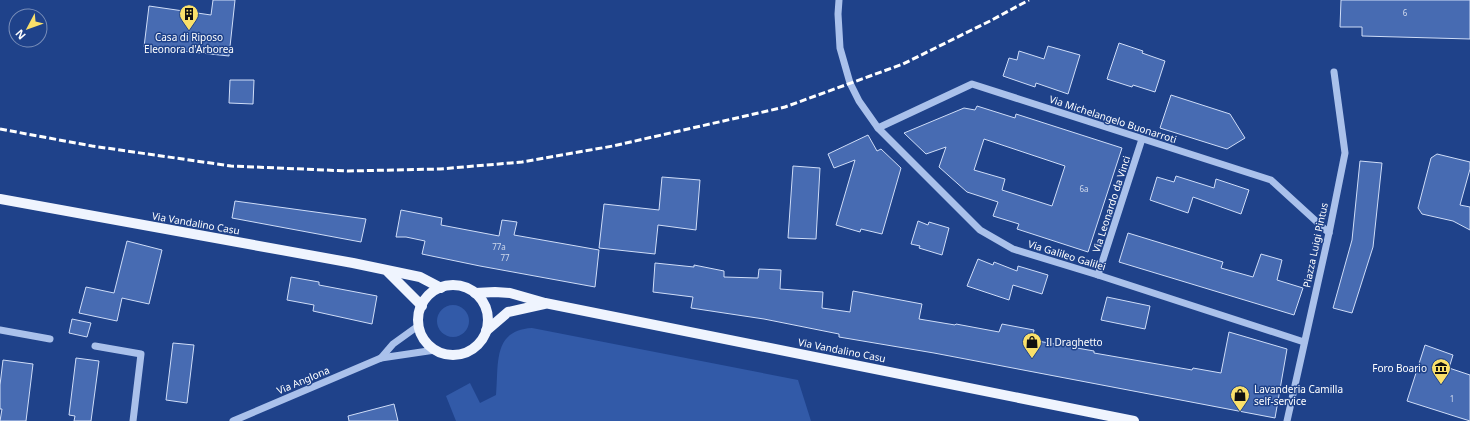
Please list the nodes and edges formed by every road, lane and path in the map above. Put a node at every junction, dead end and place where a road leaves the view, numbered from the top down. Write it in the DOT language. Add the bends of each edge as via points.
graph roads {
  1 [pos="839,0"];
  2 [pos="1334,72"];
  3 [pos="878,128"];
  4 [pos="1142,139"];
  5 [pos="0,198"];
  6 [pos="1329,233"];
  7 [pos="388,272"];
  8 [pos="1098,275"];
  9 [pos="441,288"];
  10 [pos="475,293"];
  11 [pos="546,303"];
  12 [pos="422,306"];
  13 [pos="418,326"];
  14 [pos="0,330"];
  15 [pos="486,331"];
  16 [pos="50,339"];
  17 [pos="1304,342"];
  18 [pos="95,346"];
  19 [pos="435,350"];
  20 [pos="381,358"];
  21 [pos="133,421"];
  22 [pos="234,421"];
  23 [pos="1134,421"];
  24 [pos="1286,421"];
  1 -- 3 [label="street, Via Galileo Galilei" via="840,48 850,83"];
  2 -- 6 [label="street, Piazza Luigi Pintus" via="1345,153"];
  3 -- 4 [label="street, Via Michelangelo Buonarroti" via="972,84"];
  3 -- 8 [label="street, Via Galileo Galilei" via="980,230 1012,249"];
  4 -- 6 [label="street, Via Michelangelo Buonarroti" via="1271,180"];
  4 -- 8 [label="street, Via Leonardo da Vinci"];
  5 -- 7 [label="main road, Via Vandalino Casu" via="352,263"];
  6 -- 17 [label="street, Piazza Luigi Pintus"];
  7 -- 9 [label="main road, Via Vandalino Casu" via="420,277"];
  7 -- 12 [label="main road"];
  8 -- 17 [label="street, Via Galileo Galilei"];
  9 -- 10 [label="main road" via="464,287"];
  9 -- 12 [label="main road" via="430,294"];
  10 -- 11 [label="main road, Via Vandalino Casu" via="510,293"];
  10 -- 15 [label="main road" via="487,313"];
  11 -- 15 [label="main road, Via Vandalino Casu" via="508,312"];
  11 -- 23 [label="main road, Via Vandalino Casu"];
  12 -- 13 [label="main road" via="418,314"];
  13 -- 19 [label="main road" via="422,337"];
  13 -- 20 [label="street, Via Anglona" via="393,344"];
  14 -- 16 [label="street"];
  15 -- 19 [label="main road" via="479,344 460,355 449,355"];
  17 -- 24 [label="street, Piazza Luigi Pintus"];
  18 -- 21 [label="street" via="141,354"];
  19 -- 20 [label="street, Via Anglona"];
  20 -- 22 [label="street, Via Anglona"];
}
